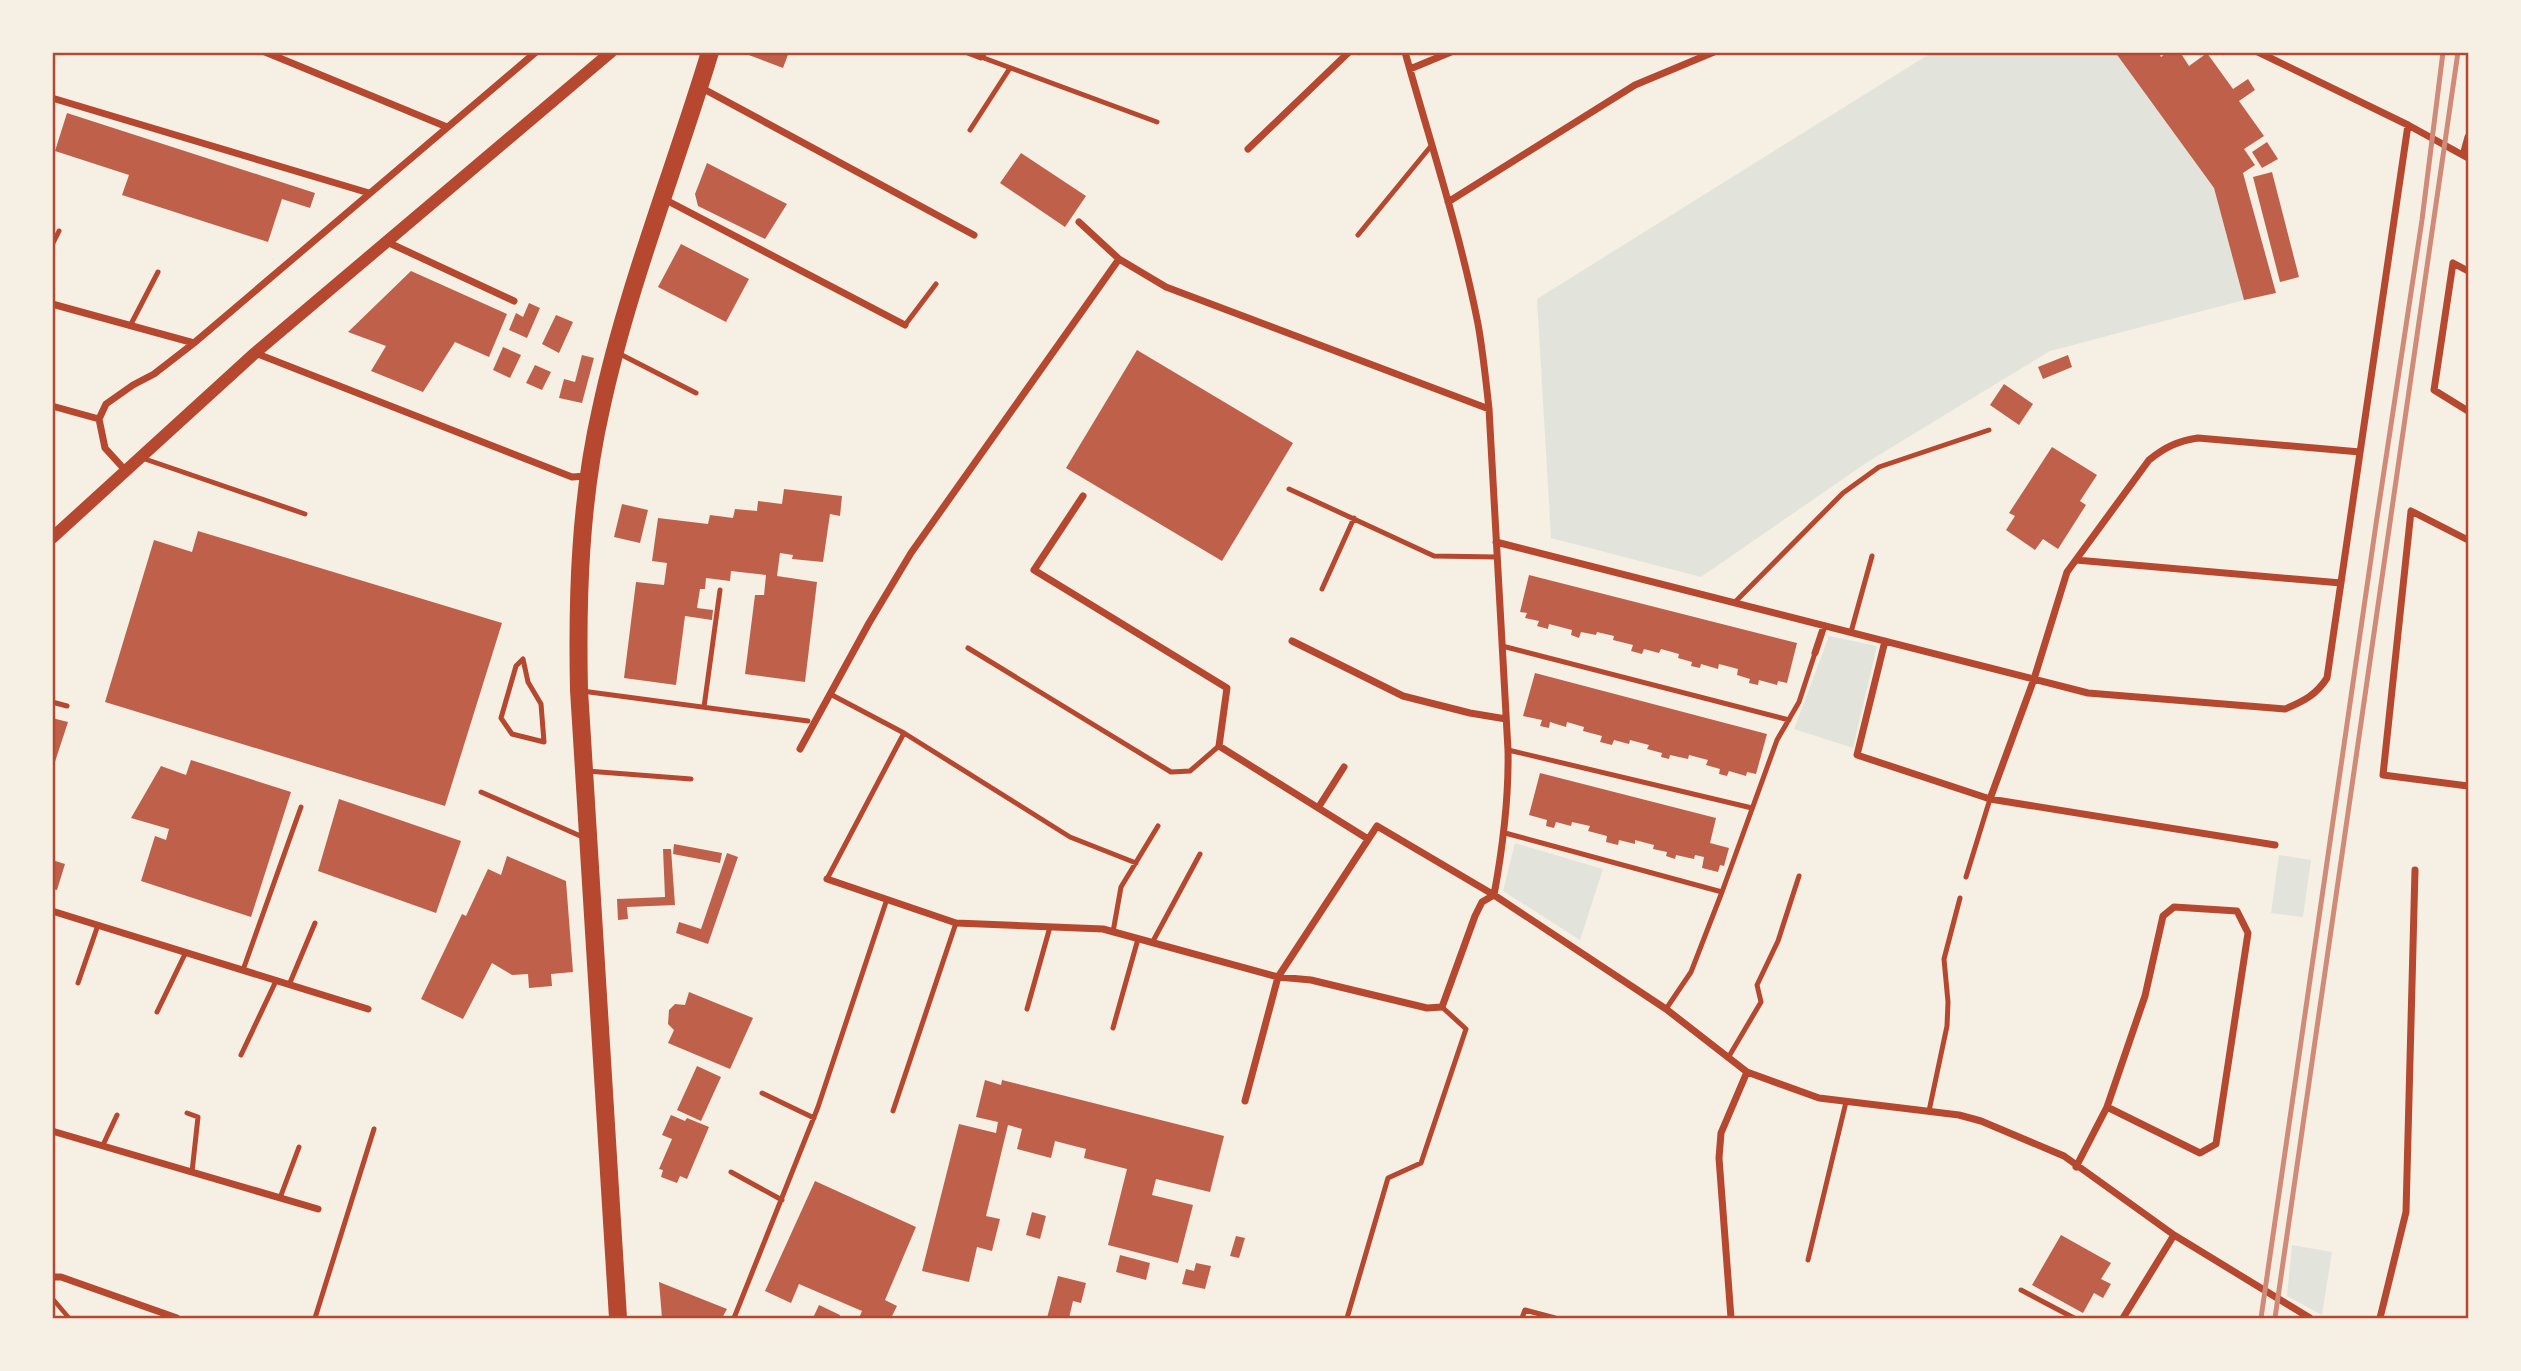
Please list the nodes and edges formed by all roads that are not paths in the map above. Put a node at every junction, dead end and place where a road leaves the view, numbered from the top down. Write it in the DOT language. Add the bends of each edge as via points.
graph roads {
  1 [pos="265,52"];
  2 [pos="536,52"];
  3 [pos="611,52"];
  4 [pos="710,52"];
  5 [pos="968,52"];
  6 [pos="1349,52"];
  7 [pos="1405,52"];
  8 [pos="1451,52"];
  9 [pos="1714,52"];
  10 [pos="2258,52"];
  11 [pos="982,55"];
  12 [pos="1010,68"];
  13 [pos="1410,69"];
  14 [pos="700,87"];
  15 [pos="52,98"];
  16 [pos="1157,122"];
  17 [pos="2408,125"];
  18 [pos="447,127"];
  19 [pos="970,130"];
  20 [pos="2469,137"];
  21 [pos="1431,146"];
  22 [pos="1248,149"];
  23 [pos="2466,156"];
  24 [pos="369,193"];
  25 [pos="663,199"];
  26 [pos="1448,202"];
  27 [pos="1079,222"];
  28 [pos="59,232"];
  29 [pos="974,235"];
  30 [pos="1358,236"];
  31 [pos="387,242"];
  32 [pos="52,245"];
  33 [pos="1119,259"];
  34 [pos="2469,271"];
  35 [pos="158,272"];
  36 [pos="936,284"];
  37 [pos="514,301"];
  38 [pos="52,304"];
  39 [pos="905,325"];
  40 [pos="130,326"];
  41 [pos="194,343"];
  42 [pos="616,352"];
  43 [pos="255,353"];
  44 [pos="696,393"];
  45 [pos="52,406"];
  46 [pos="1489,410"];
  47 [pos="2469,411"];
  48 [pos="99,419"];
  49 [pos="1989,430"];
  50 [pos="2360,452"];
  51 [pos="139,457"];
  52 [pos="125,470"];
  53 [pos="588,476"];
  54 [pos="1289,489"];
  55 [pos="1083,496"];
  56 [pos="305,514"];
  57 [pos="1354,518"];
  58 [pos="52,538"];
  59 [pos="2469,540"];
  60 [pos="1496,542"];
  61 [pos="1872,556"];
  62 [pos="1497,557"];
  63 [pos="2076,559"];
  64 [pos="2341,583"];
  65 [pos="1322,589"];
  66 [pos="720,590"];
  67 [pos="1735,602"];
  68 [pos="1824,626"];
  69 [pos="1851,632"];
  70 [pos="1292,641"];
  71 [pos="1885,641"];
  72 [pos="1502,646"];
  73 [pos="968,648"];
  74 [pos="1815,653"];
  75 [pos="2034,679"];
  76 [pos="579,690"];
  77 [pos="832,695"];
  78 [pos="52,702"];
  79 [pos="67,706"];
  80 [pos="705,707"];
  81 [pos="1506,719"];
  82 [pos="1789,720"];
  83 [pos="808,721"];
  84 [pos="904,733"];
  85 [pos="544,742"];
  86 [pos="1219,746"];
  87 [pos="800,749"];
  88 [pos="1508,750"];
  89 [pos="1344,767"];
  90 [pos="584,771"];
  91 [pos="691,779"];
  92 [pos="2469,786"];
  93 [pos="481,792"];
  94 [pos="1990,799"];
  95 [pos="300,807"];
  96 [pos="1318,808"];
  97 [pos="1752,808"];
  98 [pos="1158,825"];
  99 [pos="1505,833"];
  100 [pos="588,839"];
  101 [pos="1368,839"];
  102 [pos="2276,845"];
  103 [pos="1200,854"];
  104 [pos="1136,863"];
  105 [pos="2415,870"];
  106 [pos="1799,876"];
  107 [pos="1966,877"];
  108 [pos="827,879"];
  109 [pos="1722,892"];
  110 [pos="1494,895"];
  111 [pos="1961,898"];
  112 [pos="887,900"];
  113 [pos="52,911"];
  114 [pos="315,923"];
  115 [pos="956,923"];
  116 [pos="98,925"];
  117 [pos="1050,927"];
  118 [pos="1113,932"];
  119 [pos="1138,939"];
  120 [pos="1152,943"];
  121 [pos="187,952"];
  122 [pos="243,970"];
  123 [pos="1278,977"];
  124 [pos="276,981"];
  125 [pos="78,983"];
  126 [pos="289,985"];
  127 [pos="1442,1007"];
  128 [pos="368,1009"];
  129 [pos="1027,1009"];
  130 [pos="1666,1009"];
  131 [pos="157,1012"];
  132 [pos="1114,1028"];
  133 [pos="240,1055"];
  134 [pos="1728,1058"];
  135 [pos="1747,1072"];
  136 [pos="762,1093"];
  137 [pos="1245,1101"];
  138 [pos="1846,1102"];
  139 [pos="2107,1107"];
  140 [pos="893,1111"];
  141 [pos="1929,1111"];
  142 [pos="187,1113"];
  143 [pos="117,1115"];
  144 [pos="814,1118"];
  145 [pos="374,1129"];
  146 [pos="52,1131"];
  147 [pos="103,1145"];
  148 [pos="299,1147"];
  149 [pos="2076,1167"];
  150 [pos="192,1172"];
  151 [pos="731,1172"];
  152 [pos="280,1198"];
  153 [pos="782,1200"];
  154 [pos="318,1209"];
  155 [pos="2174,1235"];
  156 [pos="1808,1260"];
  157 [pos="52,1277"];
  158 [pos="2021,1290"];
  159 [pos="177,1318"];
  160 [pos="315,1318"];
  161 [pos="618,1318"];
  162 [pos="734,1318"];
  163 [pos="1347,1318"];
  164 [pos="1522,1318"];
  165 [pos="1555,1318"];
  166 [pos="1731,1318"];
  167 [pos="2074,1318"];
  168 [pos="2123,1318"];
  169 [pos="2310,1318"];
  170 [pos="2380,1318"];
  1 -- 18 [label="street"];
  2 -- 18 [label="street"];
  3 -- 31 [label="street"];
  4 -- 14 [label="main road"];
  5 -- 11 [label="street"];
  6 -- 22 [label="street"];
  7 -- 13 [label="street"];
  8 -- 13 [label="street"];
  9 -- 26 [label="street" via="1635,85"];
  10 -- 17 [label="street"];
  11 -- 12 [label="lane"];
  12 -- 16 [label="lane"];
  12 -- 19 [label="lane"];
  13 -- 21 [label="street"];
  14 -- 25 [label="main road"];
  14 -- 29 [label="street"];
  15 -- 24 [label="street"];
  17 -- 23 [label="street"];
  17 -- 50 [label="street"];
  18 -- 24 [label="street"];
  20 -- 23 [label="street"];
  21 -- 26 [label="street"];
  21 -- 30 [label="lane"];
  24 -- 41 [label="street"];
  25 -- 39 [label="street"];
  25 -- 42 [label="main road"];
  26 -- 46 [label="street" via="1477,322"];
  27 -- 33 [label="street"];
  28 -- 32 [label="lane"];
  31 -- 37 [label="street"];
  31 -- 43 [label="street"];
  33 -- 46 [label="street" via="1166,286"];
  33 -- 77 [label="street" via="911,553"];
  34 -- 47 [label="street" via="2452,263 2434,390"];
  35 -- 40 [label="lane"];
  36 -- 39 [label="lane"];
  38 -- 40 [label="street"];
  40 -- 41 [label="street"];
  41 -- 48 [label="street" via="106,404"];
  42 -- 44 [label="lane"];
  42 -- 53 [label="main road"];
  43 -- 51 [label="street"];
  43 -- 53 [label="street" via="572,477"];
  45 -- 48 [label="street"];
  46 -- 60 [label="street"];
  48 -- 52 [label="street" via="105,448"];
  49 -- 67 [label="lane" via="1879,467 1843,493"];
  50 -- 63 [label="street" via="2198,438 2179,441 2149,460"];
  50 -- 64 [label="street"];
  51 -- 52 [label="street"];
  51 -- 56 [label="lane"];
  52 -- 58 [label="street"];
  53 -- 76 [label="main road" via="578,601"];
  54 -- 57 [label="lane"];
  55 -- 86 [label="street" via="1034,570 1227,688"];
  57 -- 62 [label="lane" via="1434,556"];
  57 -- 65 [label="lane"];
  59 -- 92 [label="street" via="2411,511 2383,775"];
  60 -- 62 [label="street"];
  60 -- 67 [label="street"];
  61 -- 69 [label="lane"];
  62 -- 72 [label="street"];
  63 -- 64 [label="street"];
  63 -- 75 [label="street" via="2067,572"];
  64 -- 75 [label="street" via="2327,678 2308,700 2285,709 2088,693"];
  66 -- 80 [label="lane"];
  67 -- 68 [label="street"];
  68 -- 69 [label="street"];
  68 -- 74 [label="street"];
  69 -- 71 [label="street"];
  70 -- 81 [label="street" via="1403,696"];
  71 -- 75 [label="street"];
  71 -- 94 [label="street" via="1857,755"];
  72 -- 81 [label="street"];
  72 -- 82 [label="lane"];
  73 -- 86 [label="lane" via="1171,772 1190,771"];
  74 -- 82 [label="lane"];
  75 -- 94 [label="street"];
  76 -- 80 [label="lane"];
  76 -- 90 [label="main road"];
  77 -- 84 [label="lane"];
  77 -- 87 [label="street"];
  78 -- 79 [label="lane"];
  80 -- 83 [label="lane"];
  81 -- 88 [label="street"];
  82 -- 97 [label="lane"];
  84 -- 104 [label="lane" via="1070,837"];
  84 -- 108 [label="lane"];
  85 -- 85 [label="lane" via="512,734 501,718 516,666 523,659 528,682 541,704"];
  86 -- 96 [label="street"];
  88 -- 97 [label="lane"];
  88 -- 99 [label="street"];
  89 -- 96 [label="street"];
  90 -- 91 [label="lane"];
  90 -- 100 [label="main road"];
  93 -- 100 [label="lane"];
  94 -- 102 [label="street"];
  94 -- 107 [label="lane"];
  95 -- 122 [label="lane"];
  96 -- 101 [label="street"];
  97 -- 109 [label="lane"];
  98 -- 104 [label="lane"];
  99 -- 109 [label="lane"];
  99 -- 110 [label="street"];
  100 -- 161 [label="main road"];
  101 -- 110 [label="street" via="1377,827"];
  101 -- 123 [label="street"];
  103 -- 120 [label="lane"];
  104 -- 118 [label="lane" via="1121,887"];
  105 -- 170 [label="street" via="2406,1212"];
  106 -- 134 [label="lane" via="1758,985 1761,1002"];
  108 -- 112 [label="street"];
  109 -- 130 [label="lane" via="1691,972"];
  110 -- 127 [label="street" via="1482,902 1475,916"];
  110 -- 130 [label="street"];
  111 -- 141 [label="lane" via="1944,959 1947,1026"];
  112 -- 115 [label="street"];
  112 -- 144 [label="lane"];
  113 -- 116 [label="street"];
  114 -- 126 [label="lane"];
  115 -- 117 [label="street"];
  115 -- 140 [label="lane"];
  116 -- 121 [label="street"];
  116 -- 125 [label="lane"];
  117 -- 118 [label="street"];
  117 -- 129 [label="lane"];
  118 -- 119 [label="street"];
  119 -- 120 [label="street"];
  119 -- 132 [label="lane"];
  120 -- 123 [label="street"];
  121 -- 122 [label="street"];
  121 -- 131 [label="lane"];
  122 -- 124 [label="street"];
  123 -- 127 [label="street" via="1311,980 1427,1008"];
  123 -- 137 [label="street"];
  124 -- 126 [label="street"];
  124 -- 133 [label="lane"];
  126 -- 128 [label="street"];
  127 -- 163 [label="lane" via="1466,1029 1421,1163 1388,1178"];
  130 -- 134 [label="street"];
  134 -- 135 [label="street"];
  135 -- 138 [label="street" via="1802,1093"];
  135 -- 166 [label="street" via="1721,1133 1719,1158"];
  136 -- 144 [label="lane"];
  138 -- 141 [label="street"];
  138 -- 156 [label="lane"];
  139 -- 139 [label="street" via="2145,996 2163,916 2174,908 2237,911 2248,933 2216,1144 2200,1153"];
  139 -- 149 [label="street"];
  141 -- 149 [label="street" via="1981,1121 2064,1156"];
  142 -- 150 [label="lane" via="198,1117"];
  143 -- 147 [label="lane"];
  144 -- 153 [label="lane"];
  145 -- 160 [label="lane"];
  146 -- 147 [label="street"];
  147 -- 150 [label="street"];
  148 -- 152 [label="lane"];
  149 -- 155 [label="street"];
  150 -- 152 [label="street"];
  151 -- 153 [label="lane"];
  152 -- 154 [label="street"];
  153 -- 162 [label="lane"];
  155 -- 168 [label="street"];
  155 -- 169 [label="street"];
  157 -- 159 [label="street"];
  158 -- 167 [label="lane"];
  164 -- 165 [label="lane" via="1525,1310"];
}
